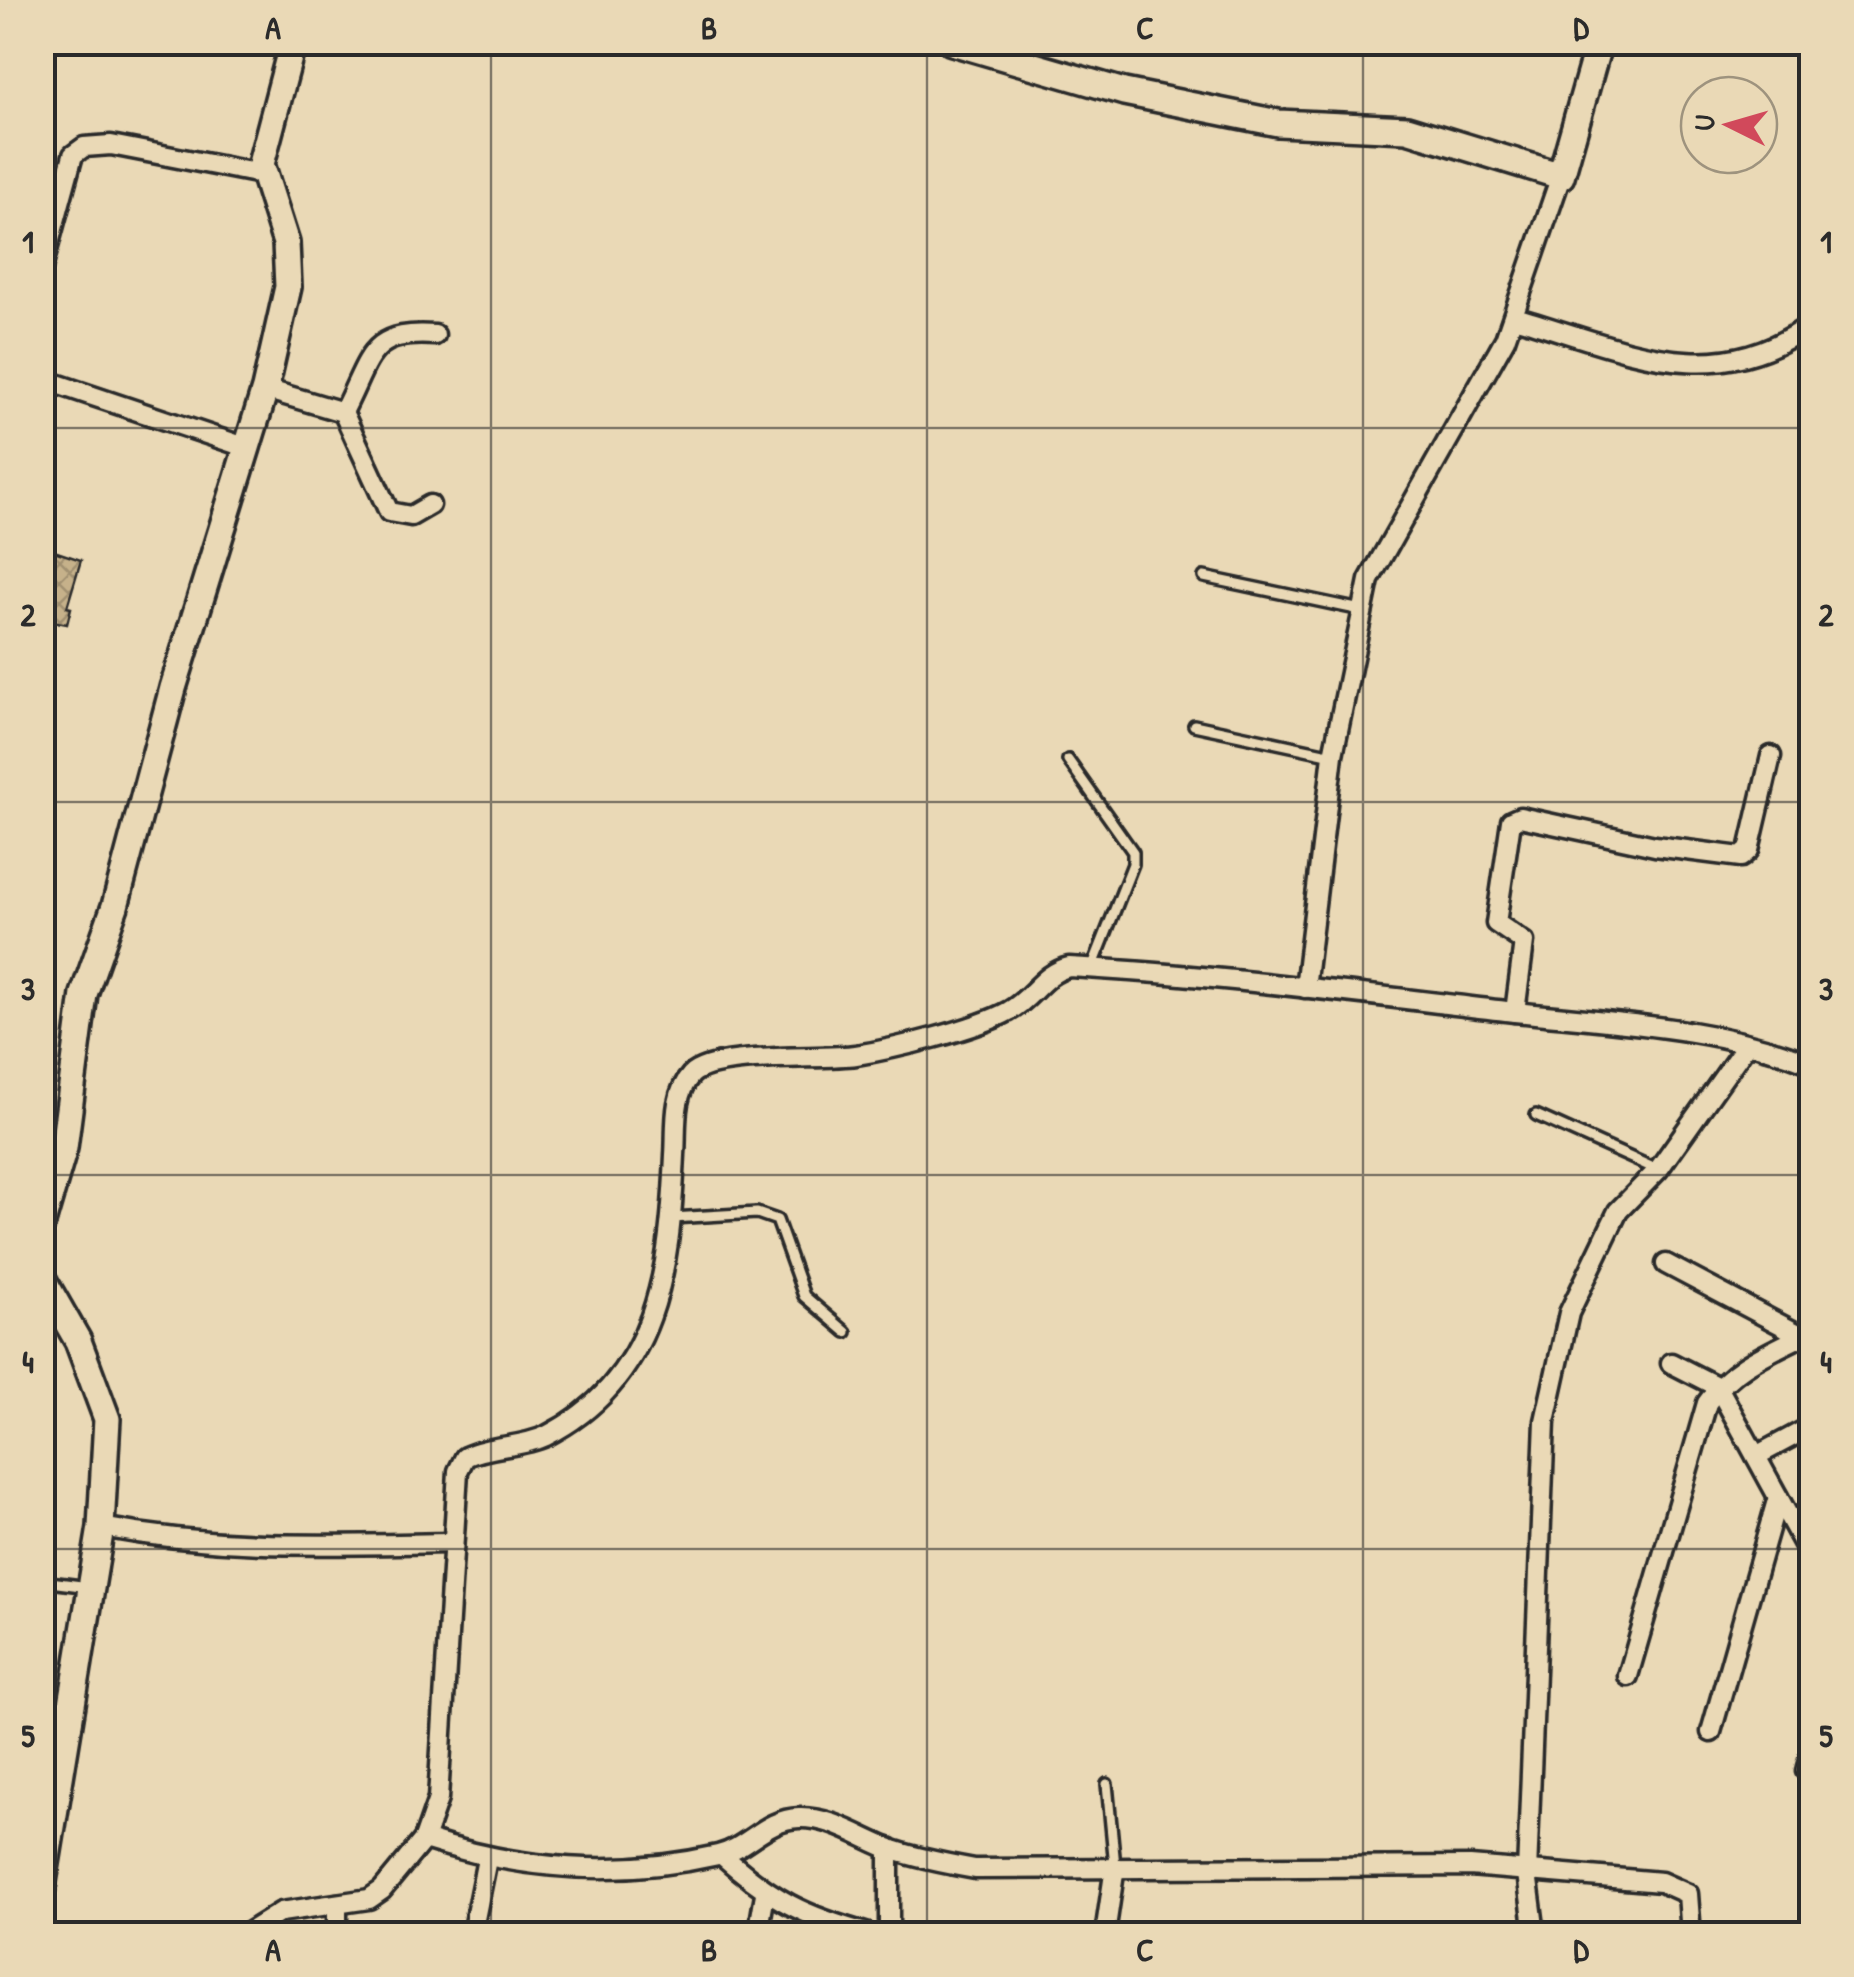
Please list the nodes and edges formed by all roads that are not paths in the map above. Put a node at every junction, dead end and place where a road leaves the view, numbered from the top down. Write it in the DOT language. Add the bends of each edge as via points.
graph roads {
  1 [pos="293,42"];
  2 [pos="1597,43"];
  3 [pos="967,45"];
  4 [pos="262,174"];
  5 [pos="1562,176"];
  6 [pos="42,270"];
  7 [pos="1514,317"];
  8 [pos="1812,324"];
  9 [pos="435,336"];
  10 [pos="42,379"];
  11 [pos="265,389"];
  12 [pos="343,412"];
  13 [pos="244,446"];
  14 [pos="430,506"];
  15 [pos="1204,577"];
  16 [pos="1361,610"];
  17 [pos="1194,725"];
  18 [pos="1334,754"];
  19 [pos="1770,756"];
  20 [pos="1068,760"];
  21 [pos="1092,968"];
  22 [pos="1305,988"];
  23 [pos="1514,1012"];
  24 [pos="1747,1044"];
  25 [pos="1812,1064"];
  26 [pos="1536,1114"];
  27 [pos="1658,1170"];
  28 [pos="672,1218"];
  29 [pos="42,1223"];
  30 [pos="1666,1264"];
  31 [pos="42,1278"];
  32 [pos="50,1301"];
  33 [pos="846,1332"];
  34 [pos="1807,1334"];
  35 [pos="1670,1363"];
  36 [pos="1718,1387"];
  37 [pos="1812,1426"];
  38 [pos="1756,1456"];
  39 [pos="1778,1497"];
  40 [pos="101,1527"];
  41 [pos="1805,1531"];
  42 [pos="452,1543"];
  43 [pos="1812,1559"];
  44 [pos="42,1582"];
  45 [pos="92,1588"];
  46 [pos="1628,1676"];
  47 [pos="42,1707"];
  48 [pos="72,1711"];
  49 [pos="1711,1732"];
  50 [pos="1811,1749"];
  51 [pos="1806,1771"];
  52 [pos="1107,1784"];
  53 [pos="424,1839"];
  54 [pos="889,1848"];
  55 [pos="722,1855"];
  56 [pos="488,1859"];
  57 [pos="1116,1867"];
  58 [pos="1527,1873"];
  59 [pos="42,1888"];
  60 [pos="766,1894"];
  61 [pos="337,1904"];
  62 [pos="246,1934"];
  63 [pos="337,1934"];
  64 [pos="472,1934"];
  65 [pos="758,1934"];
  66 [pos="869,1934"];
  67 [pos="889,1934"];
  68 [pos="1106,1934"];
  69 [pos="1536,1934"];
  70 [pos="1692,1934"];
  1 -- 4 [label="street"];
  2 -- 5 [label="street"];
  3 -- 5 [label="street" via="1124,92 1278,123 1407,128"];
  4 -- 6 [label="street" via="111,145 84,147 73,155"];
  4 -- 11 [label="street" via="289,260"];
  5 -- 7 [label="street"];
  7 -- 8 [label="street" via="1692,364 1738,361 1782,346"];
  7 -- 16 [label="street" via="1426,484 1383,549"];
  9 -- 12 [label="street" via="399,333 384,339"];
  10 -- 13 [label="street"];
  11 -- 12 [label="street"];
  11 -- 13 [label="street"];
  12 -- 14 [label="street" via="389,512 410,516"];
  13 -- 29 [label="street" via="116,906 84,994 64,1148"];
  15 -- 16 [label="lane"];
  16 -- 18 [label="street"];
  17 -- 18 [label="lane"];
  18 -- 22 [label="street"];
  19 -- 23 [label="street" via="1741,857 1520,817 1511,822 1496,923 1524,942"];
  20 -- 21 [label="lane" via="1133,852"];
  21 -- 22 [label="street"];
  21 -- 28 [label="street" via="1055,970 1012,1010 955,1032 859,1054 696,1070 678,1095"];
  22 -- 23 [label="street"];
  23 -- 24 [label="street"];
  24 -- 25 [label="street"];
  24 -- 27 [label="street"];
  26 -- 27 [label="lane"];
  27 -- 58 [label="street" via="1618,1211 1568,1313 1546,1421"];
  28 -- 33 [label="lane" via="756,1213 777,1220 804,1296"];
  28 -- 42 [label="street" via="646,1329 627,1370 576,1418 542,1438 465,1457"];
  30 -- 34 [label="street"];
  31 -- 32 [label="street"];
  32 -- 40 [label="street" via="102,1395 107,1419"];
  34 -- 36 [label="street" via="1745,1365"];
  35 -- 36 [label="street"];
  36 -- 38 [label="street"];
  36 -- 46 [label="street" via="1707,1403"];
  37 -- 38 [label="street"];
  38 -- 39 [label="street"];
  39 -- 41 [label="street"];
  39 -- 49 [label="street"];
  40 -- 42 [label="street" via="246,1547"];
  40 -- 45 [label="street"];
  41 -- 43 [label="street"];
  42 -- 53 [label="street" via="438,1799"];
  44 -- 45 [label="lane"];
  45 -- 48 [label="street"];
  47 -- 48 [label="street"];
  48 -- 59 [label="street"];
  50 -- 51 [label="street"];
  52 -- 57 [label="lane"];
  53 -- 56 [label="street"];
  53 -- 61 [label="street" via="382,1890"];
  54 -- 55 [label="street" via="802,1818 773,1822"];
  54 -- 57 [label="street" via="975,1869"];
  54 -- 67 [label="street"];
  55 -- 56 [label="street" via="604,1872"];
  55 -- 60 [label="street"];
  56 -- 64 [label="street"];
  57 -- 58 [label="street" via="1470,1866"];
  57 -- 68 [label="street"];
  58 -- 69 [label="street"];
  58 -- 70 [label="street" via="1680,1888 1692,1902"];
  60 -- 65 [label="street"];
  60 -- 66 [label="street"];
  61 -- 62 [label="street" via="281,1912"];
  61 -- 63 [label="street"];
}
